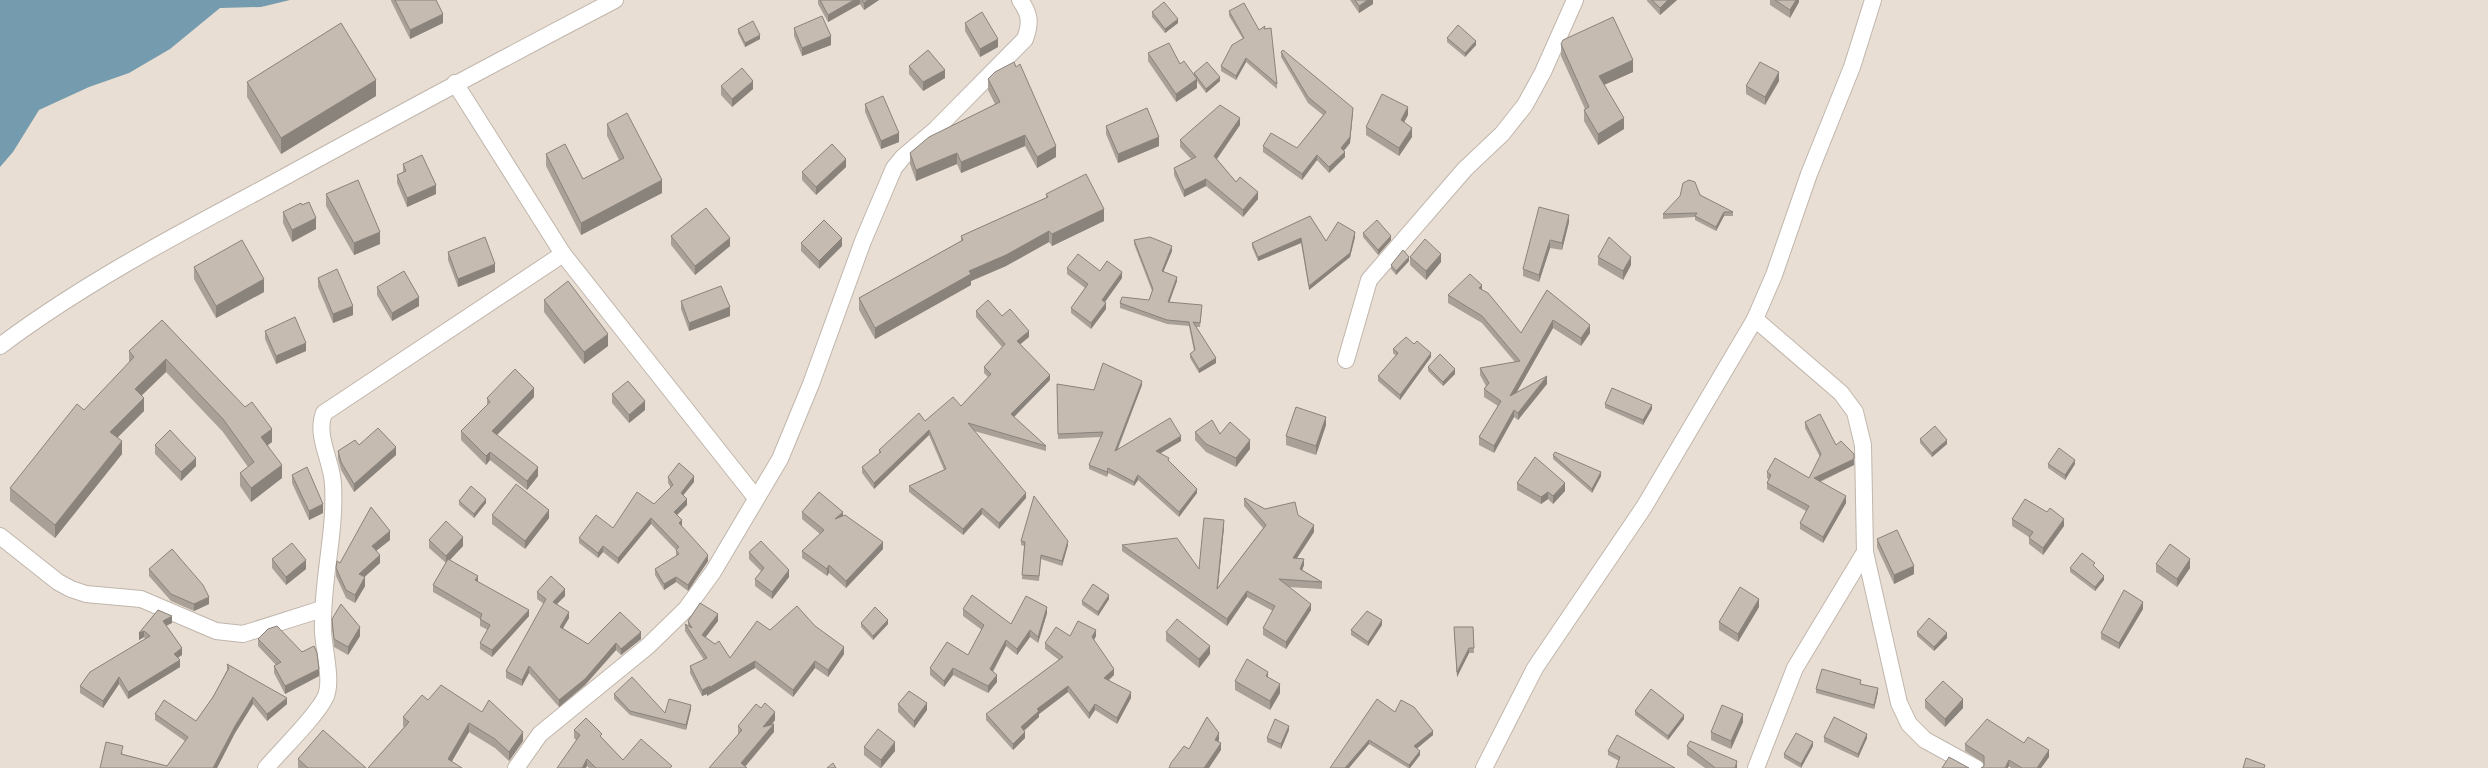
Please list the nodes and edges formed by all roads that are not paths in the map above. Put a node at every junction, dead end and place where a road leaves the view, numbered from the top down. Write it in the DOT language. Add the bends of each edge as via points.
graph roads {
  1 [pos="615,0"];
  2 [pos="1020,0"];
  3 [pos="1575,0"];
  4 [pos="1873,0"];
  5 [pos="455,84"];
  6 [pos="563,254"];
  7 [pos="1755,319"];
  8 [pos="0,346"];
  9 [pos="1346,360"];
  10 [pos="756,498"];
  11 [pos="0,536"];
  12 [pos="1865,552"];
  13 [pos="322,609"];
  14 [pos="266,768"];
  15 [pos="516,768"];
  16 [pos="1484,768"];
  17 [pos="1756,768"];
  18 [pos="1976,768"];
  1 -- 5 [label="street"];
  2 -- 10 [label="street" via="1028,12 1030,27 1025,39 894,168 863,240 811,384 780,459"];
  3 -- 9 [label="street" via="1544,72 1525,105 1502,134 1465,169 1369,280"];
  4 -- 7 [label="street" via="1852,67"];
  5 -- 6 [label="street"];
  5 -- 8 [label="street" via="139,255"];
  6 -- 10 [label="street"];
  6 -- 13 [label="street" via="324,413 321,431 333,475 335,509"];
  7 -- 12 [label="street" via="1841,393 1855,412 1863,445"];
  7 -- 16 [label="street" via="1644,507 1535,668"];
  10 -- 15 [label="street" via="713,572 686,609 648,646 549,725"];
  11 -- 13 [label="street" via="71,590 86,594 141,599 216,631 243,634"];
  12 -- 17 [label="street" via="1795,668"];
  12 -- 18 [label="street" via="1899,703 1909,724 1925,740"];
  13 -- 14 [label="street" via="329,680 326,698"];
}
